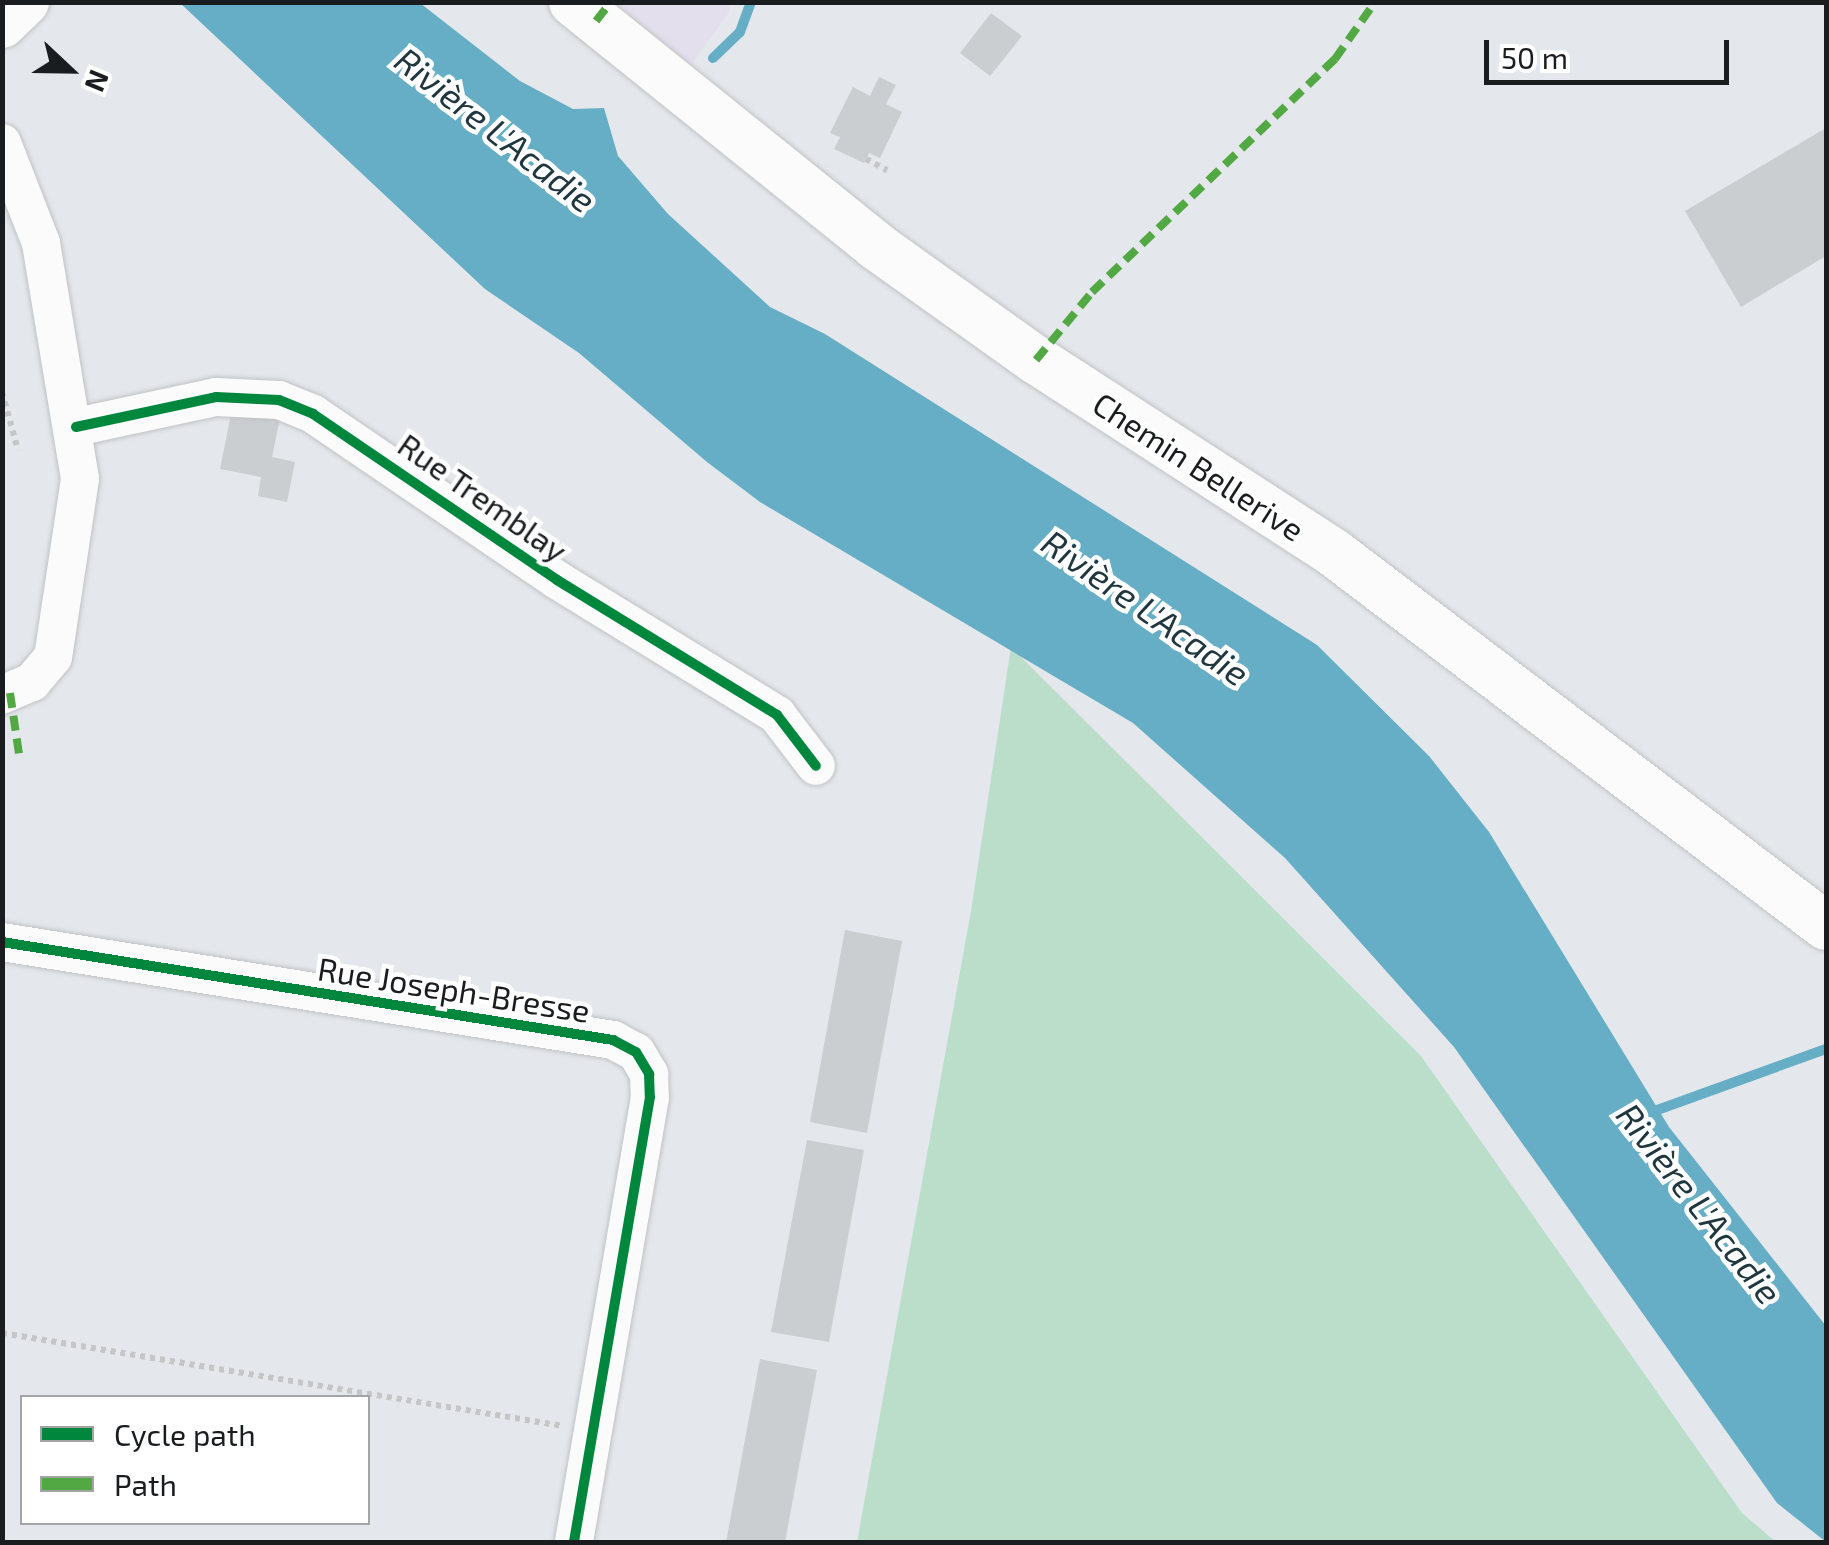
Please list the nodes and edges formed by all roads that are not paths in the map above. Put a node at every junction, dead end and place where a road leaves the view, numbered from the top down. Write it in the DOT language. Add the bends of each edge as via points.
graph roads {
  1 [pos="25,2"];
  2 [pos="573,2"];
  3 [pos="2,24"];
  4 [pos="2,143"];
  5 [pos="14,197"];
  6 [pos="76,427"];
  7 [pos="2,695"];
  8 [pos="816,766"];
  9 [pos="1826,926"];
  10 [pos="2,942"];
  11 [pos="574,1542"];
  1 -- 3 [label="main road"];
  2 -- 9 [label="main road, Chemin Bellerive" via="876,246 1022,351 1334,553"];
  4 -- 5 [label="street"];
  5 -- 6 [label="street" via="42,243"];
  6 -- 7 [label="street" via="79,500 57,645 40,676"];
  6 -- 8 [label="street, Rue Tremblay" via="238,396 279,400 334,423 557,580 777,716"];
  10 -- 11 [label="street, Rue Joseph-Bresse" via="613,1040 636,1052 649,1074 650,1097"];
}
